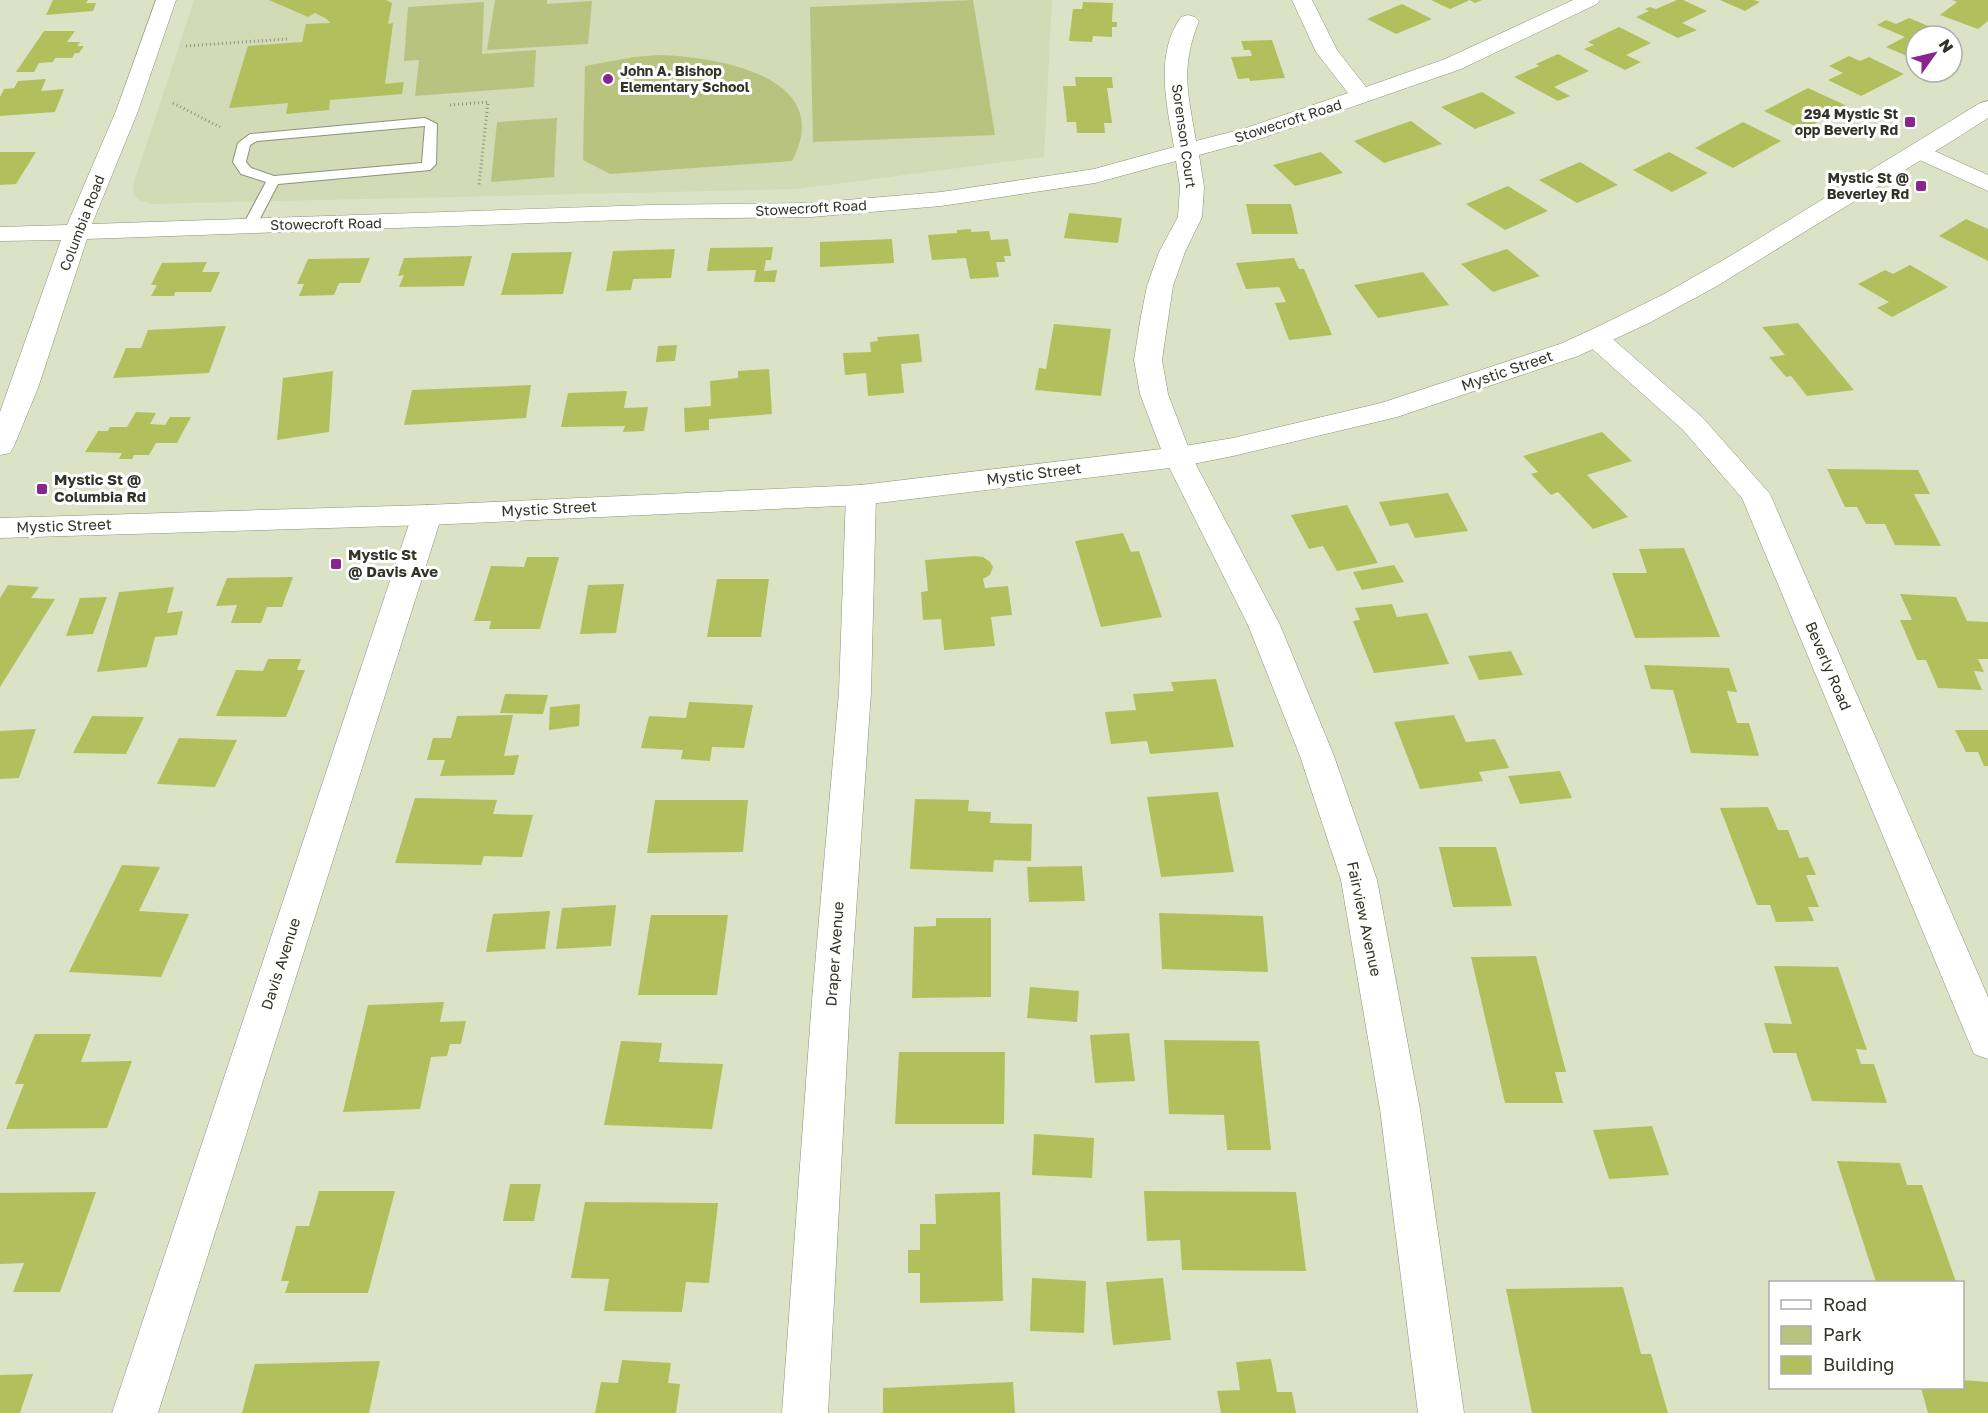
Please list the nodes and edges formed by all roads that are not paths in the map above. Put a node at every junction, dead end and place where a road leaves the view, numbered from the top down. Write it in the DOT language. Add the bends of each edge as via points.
graph roads {
  1 [pos="166,0"];
  2 [pos="1302,0"];
  3 [pos="1590,0"];
  4 [pos="1188,21"];
  5 [pos="1362,96"];
  6 [pos="1988,108"];
  7 [pos="1187,152"];
  8 [pos="1921,153"];
  9 [pos="273,180"];
  10 [pos="1988,184"];
  11 [pos="250,225"];
  12 [pos="77,230"];
  13 [pos="0,234"];
  14 [pos="1597,339"];
  15 [pos="0,446"];
  16 [pos="1178,457"];
  17 [pos="861,495"];
  18 [pos="427,515"];
  19 [pos="0,528"];
  20 [pos="1988,1042"];
  21 [pos="135,1413"];
  22 [pos="805,1413"];
  23 [pos="1442,1413"];
  1 -- 12 [label="main road, Columbia Road" via="127,111"];
  2 -- 5 [label="main road" via="1327,52"];
  3 -- 5 [label="main road, Stowecroft Road" via="1453,64"];
  4 -- 7 [label="main road, Sorenson Court" via="1178,46 1175,81"];
  5 -- 7 [label="main road, Stowecroft Road" via="1254,134"];
  6 -- 8 [label="main road, Mystic Street"];
  7 -- 11 [label="main road, Stowecroft Road" via="1095,176 941,199 811,210"];
  7 -- 16 [label="main road, Sorenson Court" via="1192,187 1190,217 1160,286 1148,360 1154,394"];
  8 -- 10 [label="main road"];
  8 -- 14 [label="main road, Mystic Street" via="1695,287"];
  9 -- 9 [label="lane" via="428,166 431,124 254,136 246,140 239,165"];
  9 -- 11 [label="lane"];
  11 -- 12 [label="main road, Stowecroft Road"];
  12 -- 13 [label="main road, Stowecroft Road"];
  12 -- 15 [label="main road, Columbia Road" via="24,388"];
  14 -- 16 [label="main road, Mystic Street" via="1387,411"];
  14 -- 20 [label="main road, Beverly Road" via="1693,424 1755,494"];
  16 -- 17 [label="main road, Mystic Street"];
  16 -- 23 [label="main road, Fairview Avenue" via="1264,625 1317,756 1359,880 1400,1109"];
  17 -- 18 [label="main road, Mystic Street"];
  17 -- 22 [label="main road, Draper Avenue" via="855,692"];
  18 -- 19 [label="main road, Mystic Street"];
  18 -- 21 [label="main road, Davis Avenue"];
}
